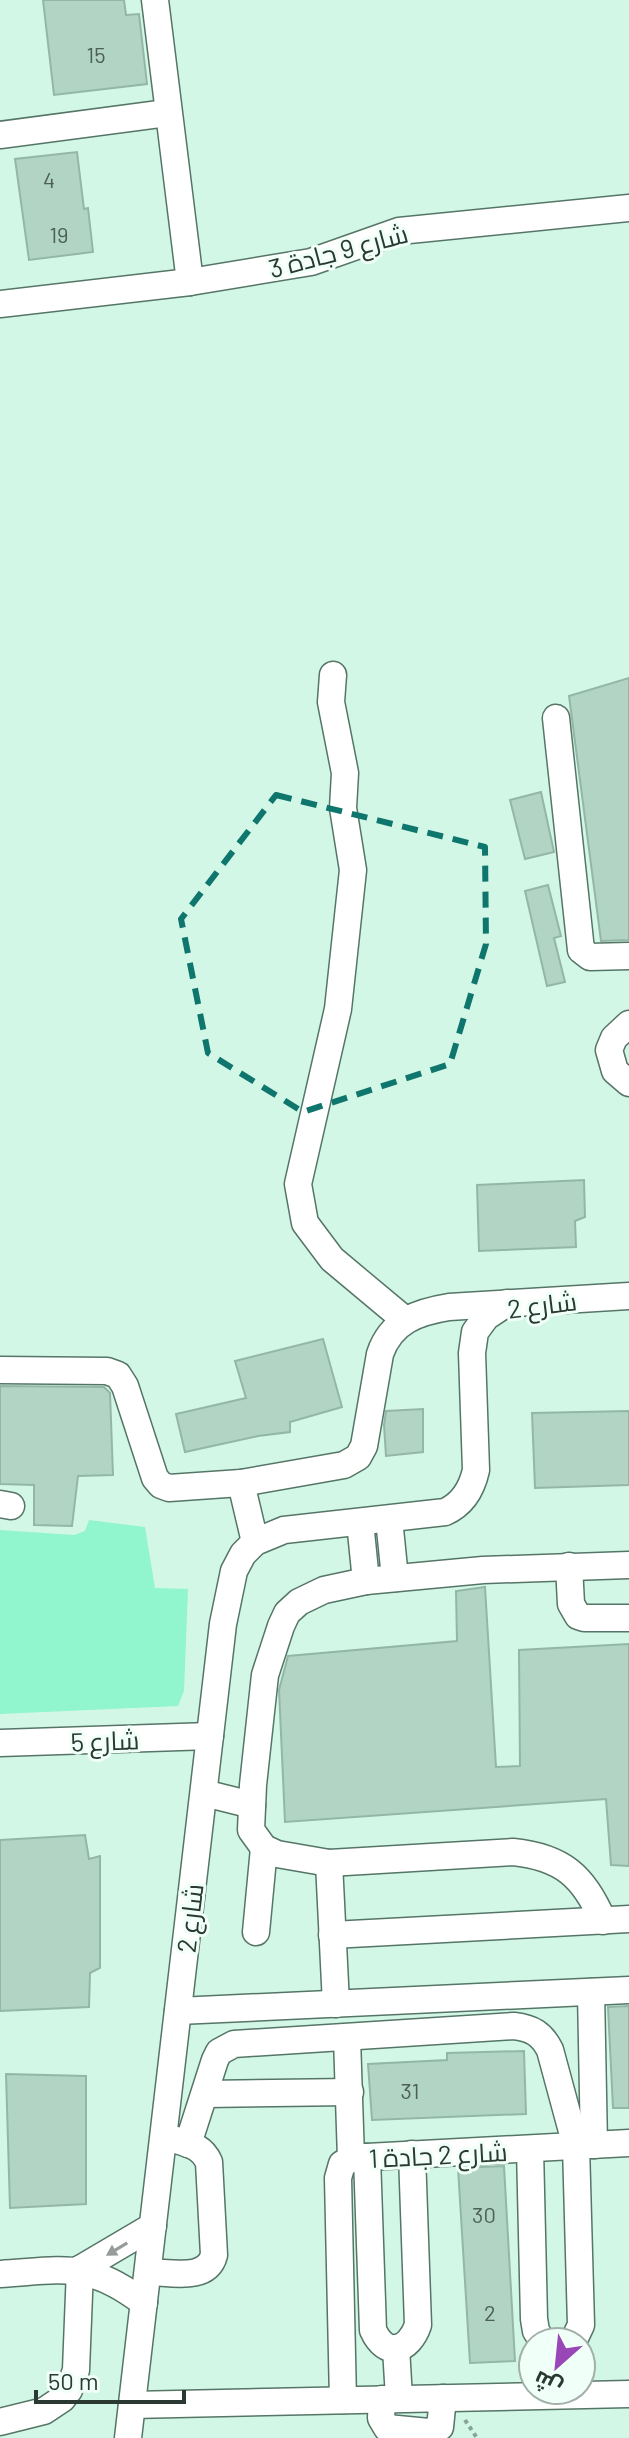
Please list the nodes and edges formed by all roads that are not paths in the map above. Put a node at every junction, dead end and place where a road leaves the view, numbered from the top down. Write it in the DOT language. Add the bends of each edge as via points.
graph roads {
  1 [pos="155,0"];
  2 [pos="167,113"];
  3 [pos="0,135"];
  4 [pos="629,208"];
  5 [pos="190,282"];
  6 [pos="0,304"];
  7 [pos="333,675"];
  8 [pos="556,718"];
  9 [pos="629,956"];
  10 [pos="629,1024"];
  11 [pos="629,1083"];
  12 [pos="629,1296"];
  13 [pos="507,1303"];
  14 [pos="405,1320"];
  15 [pos="0,1370"];
  16 [pos="241,1483"];
  17 [pos="389,1519"];
  18 [pos="360,1522"];
  19 [pos="255,1542"];
  20 [pos="629,1565"];
  21 [pos="569,1566"];
  22 [pos="395,1578"];
  23 [pos="366,1581"];
  24 [pos="629,1618"];
  25 [pos="210,1736"];
  26 [pos="0,1743"];
  27 [pos="204,1793"];
  28 [pos="252,1805"];
  29 [pos="264,1848"];
  30 [pos="329,1863"];
  31 [pos="616,1920"];
  32 [pos="256,1932"];
  33 [pos="332,1935"];
  34 [pos="629,1990"];
  35 [pos="591,1992"];
  36 [pos="480,1997"];
  37 [pos="336,2004"];
  38 [pos="178,2011"];
  39 [pos="482,2028"];
  40 [pos="347,2038"];
  41 [pos="350,2092"];
  42 [pos="206,2094"];
  43 [pos="177,2140"];
  44 [pos="629,2143"];
  45 [pos="585,2145"];
  46 [pos="530,2149"];
  47 [pos="412,2154"];
  48 [pos="359,2158"];
  49 [pos="153,2226"];
  50 [pos="80,2269"];
  51 [pos="148,2272"];
  52 [pos="0,2274"];
  53 [pos="144,2303"];
  54 [pos="535,2326"];
  55 [pos="581,2326"];
  56 [pos="396,2348"];
  57 [pos="597,2394"];
  58 [pos="629,2394"];
  59 [pos="517,2395"];
  60 [pos="390,2399"];
  61 [pos="343,2400"];
  62 [pos="132,2405"];
  63 [pos="0,2422"];
  64 [pos="128,2438"];
  1 -- 2 [label="street"];
  2 -- 3 [label="street"];
  2 -- 5 [label="street"];
  4 -- 5 [label="street, شارع 9 جادة 3" via="399,231 311,262"];
  5 -- 6 [label="street, شارع 9 جادة 3"];
  7 -- 14 [label="street" via="331,702 345,773 343,808 353,870 338,1009 298,1184 305,1223 332,1259"];
  8 -- 9 [label="street" via="581,950 590,957"];
  10 -- 11 [label="street" via="609,1050 615,1071"];
  12 -- 13 [label="street, شارع 2"];
  13 -- 14 [label="street" via="424,1311"];
  13 -- 17 [label="street, شارع 2" via="475,1332 476,1470 471,1487 445,1512"];
  14 -- 16 [label="street" via="380,1354 358,1457 344,1465"];
  15 -- 16 [label="street" via="112,1372 125,1386 161,1485"];
  16 -- 19 [label="street"];
  17 -- 18 [label="street, شارع 2"];
  17 -- 22 [label="street"];
  18 -- 19 [label="street, شارع 2" via="284,1530"];
  18 -- 23 [label="street"];
  19 -- 25 [label="street, شارع 2" via="234,1571"];
  20 -- 21 [label="street"];
  21 -- 22 [label="street"];
  21 -- 24 [label="street" via="571,1604 578,1616"];
  22 -- 23 [label="street"];
  23 -- 28 [label="street" via="324,1590 287,1613 265,1675"];
  25 -- 26 [label="street, شارع 5"];
  25 -- 27 [label="street, شارع 2"];
  27 -- 28 [label="street"];
  27 -- 38 [label="street, شارع 2"];
  28 -- 29 [label="street" via="251,1830"];
  29 -- 30 [label="street"];
  29 -- 32 [label="street"];
  30 -- 31 [label="street" via="513,1852 541,1855 563,1866"];
  30 -- 33 [label="street"];
  31 -- 33 [label="street"];
  33 -- 37 [label="street"];
  34 -- 35 [label="street"];
  35 -- 36 [label="street"];
  35 -- 45 [label="street"];
  36 -- 37 [label="street"];
  36 -- 39 [label="street"];
  37 -- 38 [label="street"];
  38 -- 43 [label="street, شارع 2"];
  39 -- 40 [label="street"];
  39 -- 45 [label="street" via="527,2028 544,2039"];
  40 -- 41 [label="street"];
  40 -- 42 [label="street" via="226,2047 215,2060"];
  41 -- 42 [label="street"];
  41 -- 48 [label="street"];
  42 -- 43 [label="street"];
  43 -- 49 [label="street, شارع 2"];
  43 -- 51 [label="street" via="205,2153 209,2162 214,2255 212,2264 196,2273"];
  44 -- 45 [label="street, شارع 2 جادة 1"];
  45 -- 46 [label="street, شارع 2 جادة 1"];
  45 -- 55 [label="street"];
  46 -- 47 [label="street, شارع 2 جادة 1"];
  46 -- 54 [label="street"];
  47 -- 48 [label="street, شارع 2 جادة 1"];
  47 -- 56 [label="street" via="418,2325 406,2346"];
  48 -- 56 [label="street" via="373,2330 387,2347"];
  48 -- 61 [label="street, شارع 2 جادة 1" via="342,2164 338,2178"];
  49 -- 50 [label="street, one-way"];
  49 -- 51 [label="street, شارع 2"];
  50 -- 52 [label="street"];
  50 -- 53 [label="street" via="114,2282"];
  50 -- 63 [label="street" via="76,2370 69,2390 44,2411"];
  51 -- 53 [label="street, شارع 2"];
  53 -- 62 [label="street, شارع 2"];
  56 -- 60 [label="street"];
  57 -- 58 [label="street"];
  59 -- 60 [label="street" via="443,2398 440,2427 429,2432 387,2428 381,2418"];
  60 -- 61 [label="street"];
  61 -- 62 [label="street"];
  62 -- 64 [label="street, شارع 2"];
}
